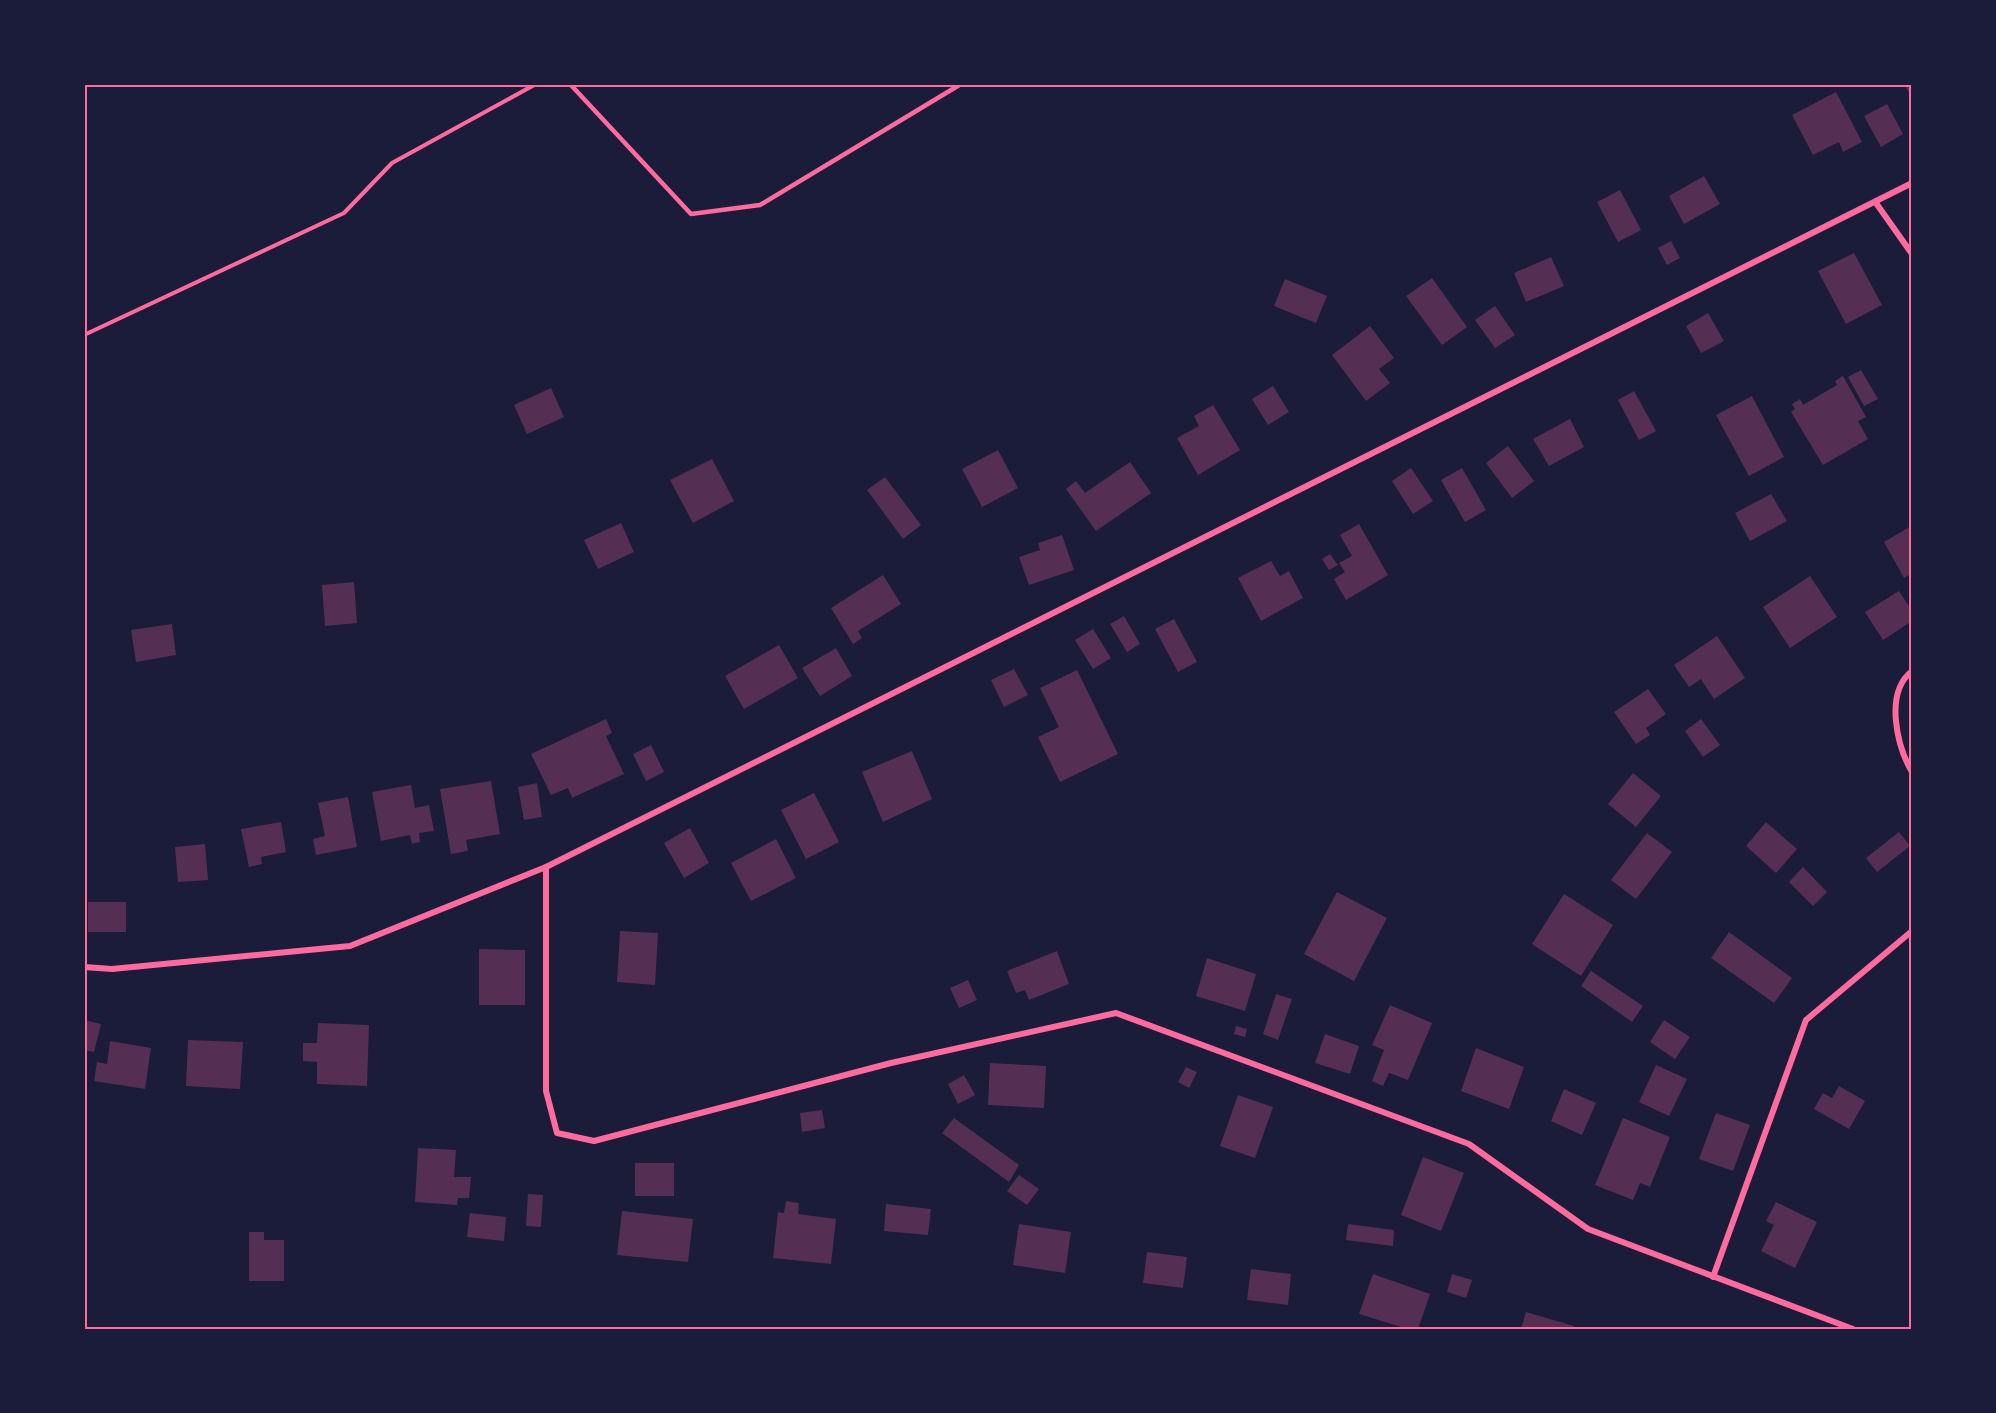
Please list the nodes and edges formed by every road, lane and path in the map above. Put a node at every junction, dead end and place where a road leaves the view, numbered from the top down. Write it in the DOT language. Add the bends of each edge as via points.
graph roads {
  1 [pos="536,84"];
  2 [pos="570,84"];
  3 [pos="960,84"];
  4 [pos="1912,183"];
  5 [pos="1876,203"];
  6 [pos="1912,254"];
  7 [pos="84,335"];
  8 [pos="1912,671"];
  9 [pos="1912,772"];
  10 [pos="546,867"];
  11 [pos="1912,931"];
  12 [pos="84,967"];
  13 [pos="1713,1277"];
  14 [pos="1854,1329"];
  1 -- 7 [label="path" via="392,163 344,213"];
  2 -- 3 [label="lane" via="691,214 760,205"];
  4 -- 5 [label="street"];
  5 -- 6 [label="street"];
  5 -- 10 [label="street"];
  8 -- 9 [label="street" via="1906,675 1897,700 1895,729"];
  10 -- 12 [label="street" via="350,946 112,969"];
  10 -- 13 [label="street" via="546,1091 557,1133 594,1141 891,1064 1116,1013 1470,1144 1588,1229"];
  11 -- 13 [label="street" via="1806,1020"];
  13 -- 14 [label="street"];
}
